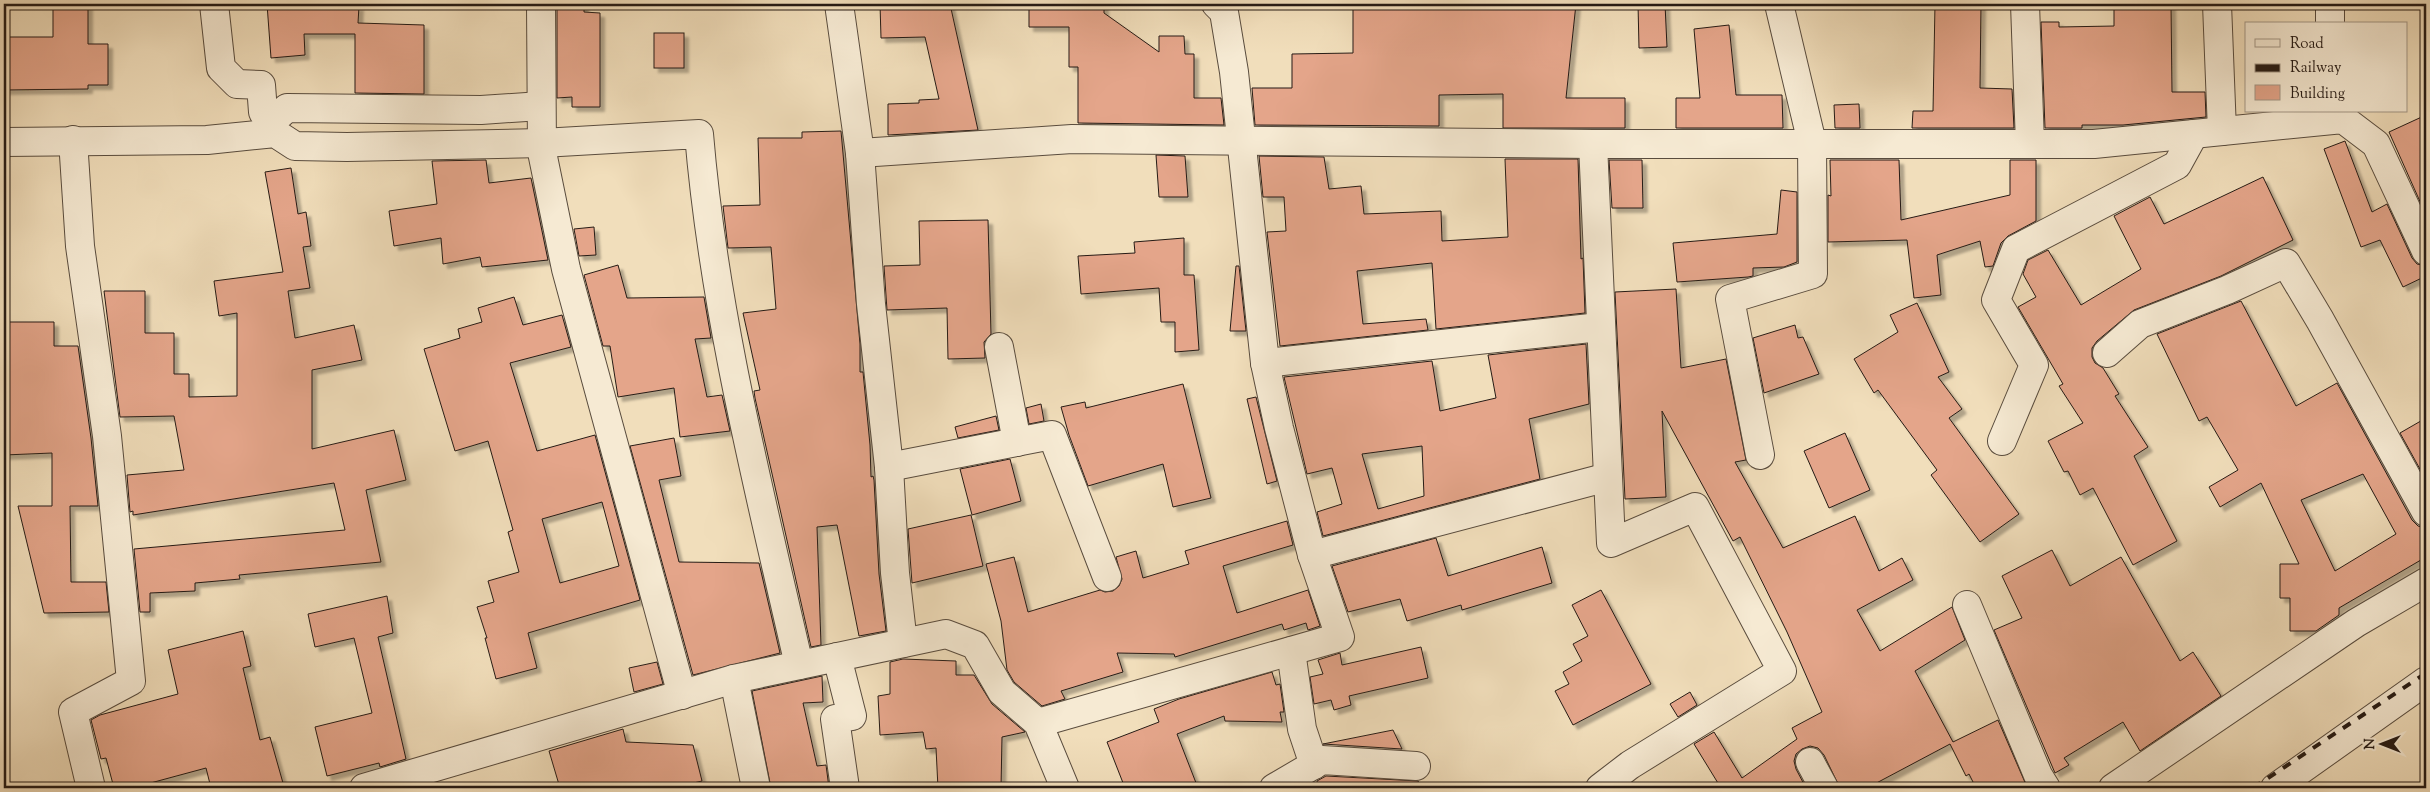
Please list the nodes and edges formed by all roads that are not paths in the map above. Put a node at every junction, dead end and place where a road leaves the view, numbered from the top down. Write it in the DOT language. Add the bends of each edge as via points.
graph roads {
  1 [pos="214,4"];
  2 [pos="541,4"];
  3 [pos="838,4"];
  4 [pos="1216,4"];
  5 [pos="1779,4"];
  6 [pos="2025,4"];
  7 [pos="2217,4"];
  8 [pos="2330,4"];
  9 [pos="2330,22"];
  10 [pos="541,106"];
  11 [pos="2330,116"];
  12 [pos="272,128"];
  13 [pos="2222,131"];
  14 [pos="2194,134"];
  15 [pos="73,140"];
  16 [pos="1241,141"];
  17 [pos="4,142"];
  18 [pos="542,143"];
  19 [pos="1812,143"];
  20 [pos="1593,144"];
  21 [pos="2030,144"];
  22 [pos="860,152"];
  23 [pos="2426,251"];
  24 [pos="1600,327"];
  25 [pos="1000,347"];
  26 [pos="2107,352"];
  27 [pos="1265,363"];
  28 [pos="2002,441"];
  29 [pos="1017,442"];
  30 [pos="1760,456"];
  31 [pos="889,468"];
  32 [pos="1608,477"];
  33 [pos="2426,512"];
  34 [pos="1312,555"];
  35 [pos="1107,577"];
  36 [pos="2426,582"];
  37 [pos="1967,605"];
  38 [pos="903,643"];
  39 [pos="1291,652"];
  40 [pos="837,657"];
  41 [pos="799,665"];
  42 [pos="734,679"];
  43 [pos="2426,682"];
  44 [pos="682,695"];
  45 [pos="1038,723"];
  46 [pos="1810,762"];
  47 [pos="1314,765"];
  48 [pos="1416,766"];
  49 [pos="91,788"];
  50 [pos="364,788"];
  51 [pos="756,788"];
  52 [pos="845,788"];
  53 [pos="1065,788"];
  54 [pos="1274,788"];
  55 [pos="1600,788"];
  56 [pos="1824,788"];
  57 [pos="2046,788"];
  58 [pos="2113,788"];
  59 [pos="2276,788"];
  1 -- 12 [label="street" via="221,68 237,84 261,85 263,112"];
  2 -- 10 [label="street"];
  3 -- 22 [label="street"];
  4 -- 16 [label="street" via="1224,12"];
  5 -- 19 [label="street"];
  6 -- 21 [label="street"];
  7 -- 13 [label="street"];
  8 -- 9 [label="street"];
  10 -- 12 [label="street" via="481,110 287,108"];
  10 -- 18 [label="street"];
  11 -- 13 [label="street"];
  11 -- 23 [label="street" via="2344,119 2376,144"];
  12 -- 15 [label="street" via="208,140"];
  12 -- 18 [label="street" via="295,146"];
  13 -- 14 [label="street"];
  14 -- 21 [label="street" via="2094,144"];
  14 -- 28 [label="street" via="2177,166 2016,249 1996,300 2034,365"];
  15 -- 17 [label="street"];
  15 -- 49 [label="street" via="80,246 107,436 131,681 73,712"];
  16 -- 20 [label="street"];
  16 -- 22 [label="street" via="1072,139"];
  16 -- 27 [label="street"];
  18 -- 41 [label="street" via="699,134 711,249 740,402"];
  18 -- 44 [label="street" via="566,269"];
  19 -- 20 [label="street"];
  19 -- 21 [label="street"];
  19 -- 30 [label="street" via="1813,274 1730,299"];
  20 -- 24 [label="street"];
  22 -- 31 [label="street" via="871,304"];
  24 -- 27 [label="street"];
  24 -- 32 [label="street"];
  25 -- 29 [label="street"];
  26 -- 33 [label="street" via="2140,324 2286,264"];
  27 -- 34 [label="street"];
  29 -- 31 [label="street"];
  29 -- 35 [label="street" via="1052,434"];
  31 -- 38 [label="street" via="894,573"];
  32 -- 34 [label="street"];
  32 -- 55 [label="street" via="1611,543 1695,507 1782,671 1630,765"];
  34 -- 39 [label="street" via="1340,637"];
  36 -- 58 [label="street" via="2356,623"];
  37 -- 57 [label="street"];
  38 -- 40 [label="street"];
  38 -- 45 [label="street" via="946,634 975,645 1002,692"];
  39 -- 45 [label="street"];
  39 -- 47 [label="street" via="1302,729"];
  40 -- 41 [label="street"];
  40 -- 52 [label="street" via="852,716 835,719"];
  41 -- 42 [label="street"];
  42 -- 44 [label="street"];
  42 -- 51 [label="street"];
  43 -- 59 [label="street"];
  44 -- 50 [label="street"];
  45 -- 53 [label="street"];
  46 -- 56 [label="street"];
  47 -- 48 [label="street" via="1322,760"];
  47 -- 54 [label="street"];
}
